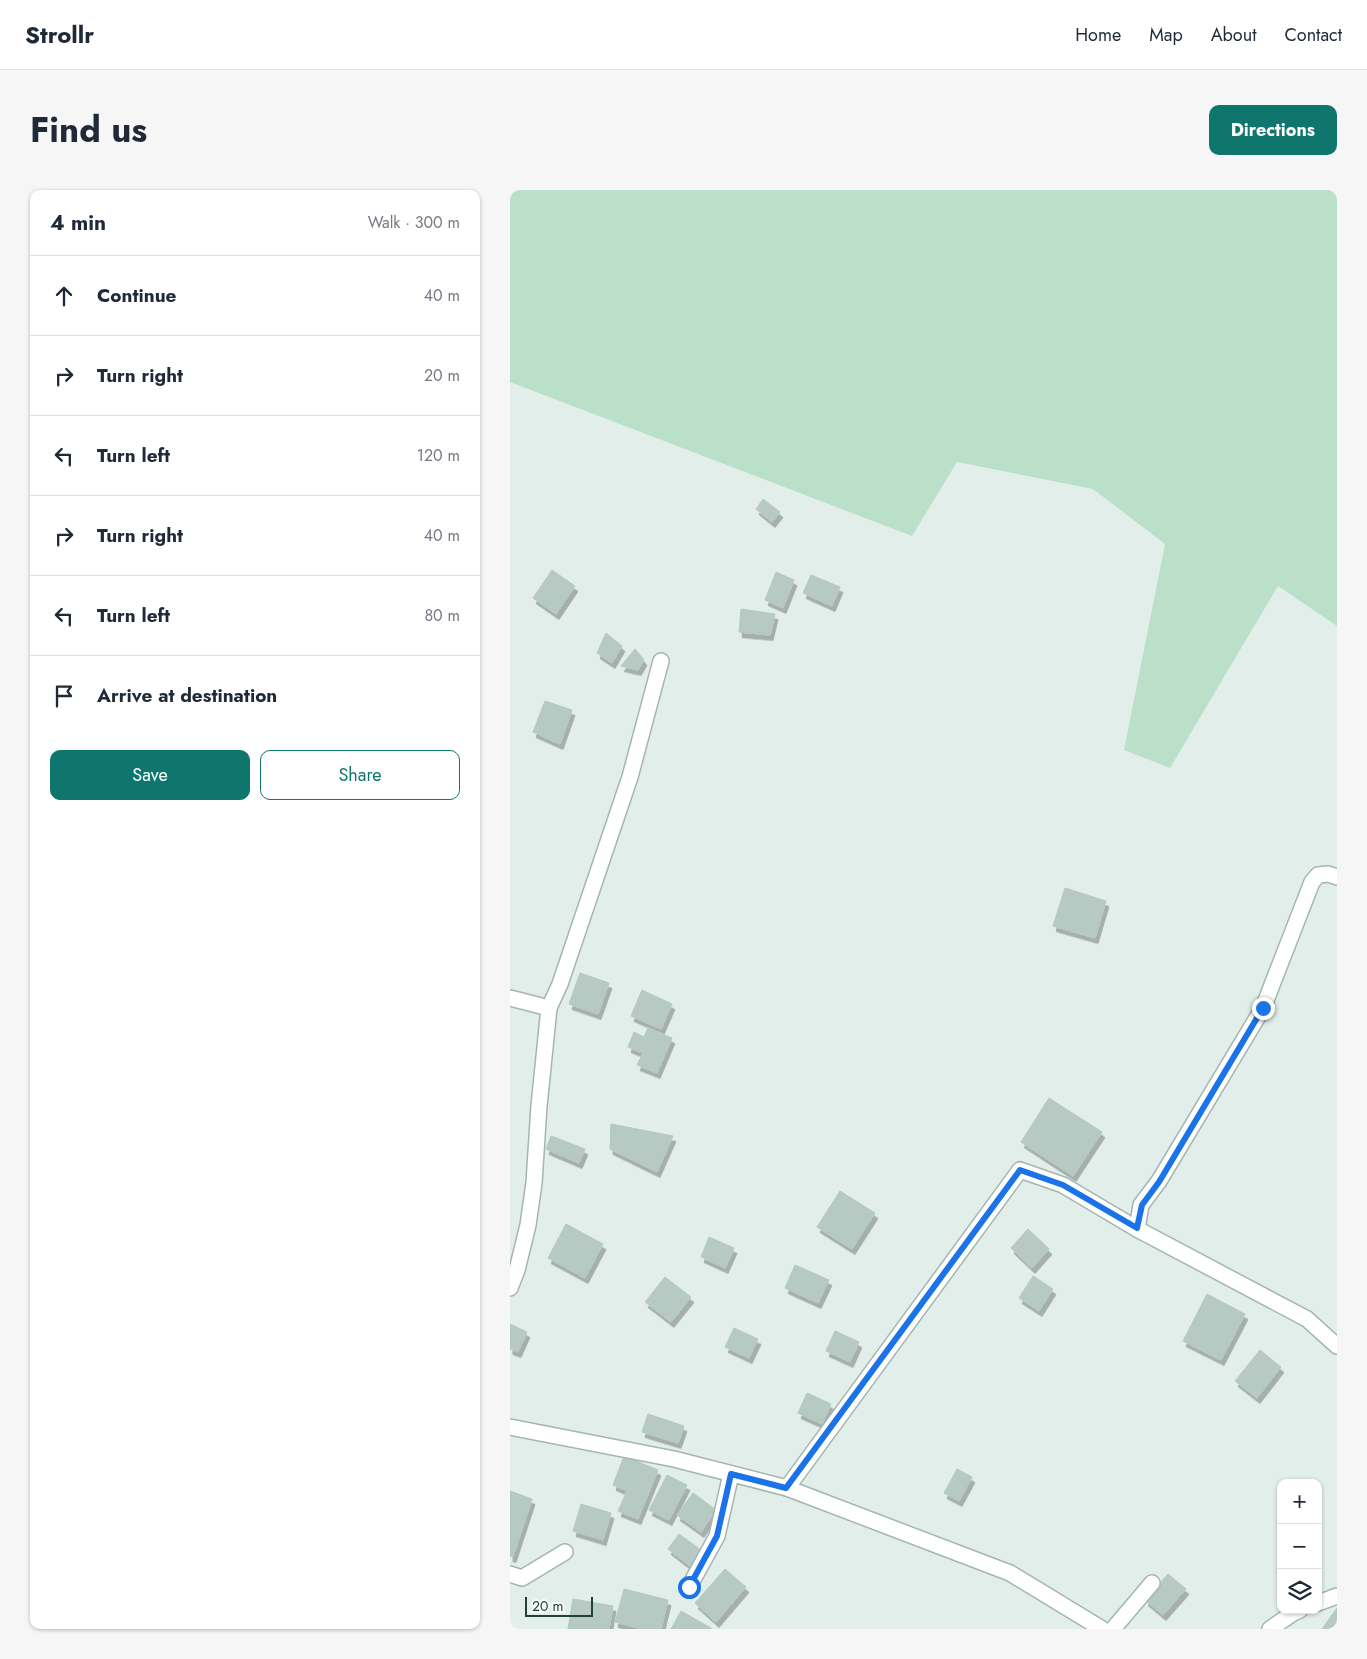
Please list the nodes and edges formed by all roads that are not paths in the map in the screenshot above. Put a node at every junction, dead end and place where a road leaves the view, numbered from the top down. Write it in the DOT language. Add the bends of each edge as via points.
graph roads {
  1 [pos="661,661"];
  2 [pos="1337,878"];
  3 [pos="510,998"];
  4 [pos="549,1008"];
  5 [pos="1137,1228"];
  6 [pos="510,1288"];
  7 [pos="1337,1346"];
  8 [pos="510,1427"];
  9 [pos="731,1474"];
  10 [pos="786,1488"];
  11 [pos="565,1552"];
  12 [pos="510,1574"];
  13 [pos="1152,1582"];
  14 [pos="689,1587"];
  15 [pos="1337,1596"];
  16 [pos="1322,1602"];
  17 [pos="1292,1614"];
  18 [pos="1102,1629"];
  19 [pos="1113,1629"];
  20 [pos="1270,1629"];
  1 -- 4 [label="street" via="630,777"];
  2 -- 5 [label="street" via="1318,874 1312,882 1263,1008 1142,1205"];
  3 -- 4 [label="street"];
  4 -- 6 [label="street" via="533,1192 528,1225"];
  5 -- 7 [label="street" via="1306,1319"];
  5 -- 10 [label="street" via="1063,1185 1020,1170"];
  8 -- 9 [label="street" via="674,1459"];
  9 -- 10 [label="street"];
  9 -- 14 [label="street" via="717,1536"];
  10 -- 18 [label="street" via="1010,1573"];
  11 -- 12 [label="street" via="522,1578"];
  13 -- 19 [label="street"];
  15 -- 16 [label="street"];
  17 -- 20 [label="street"];
}
